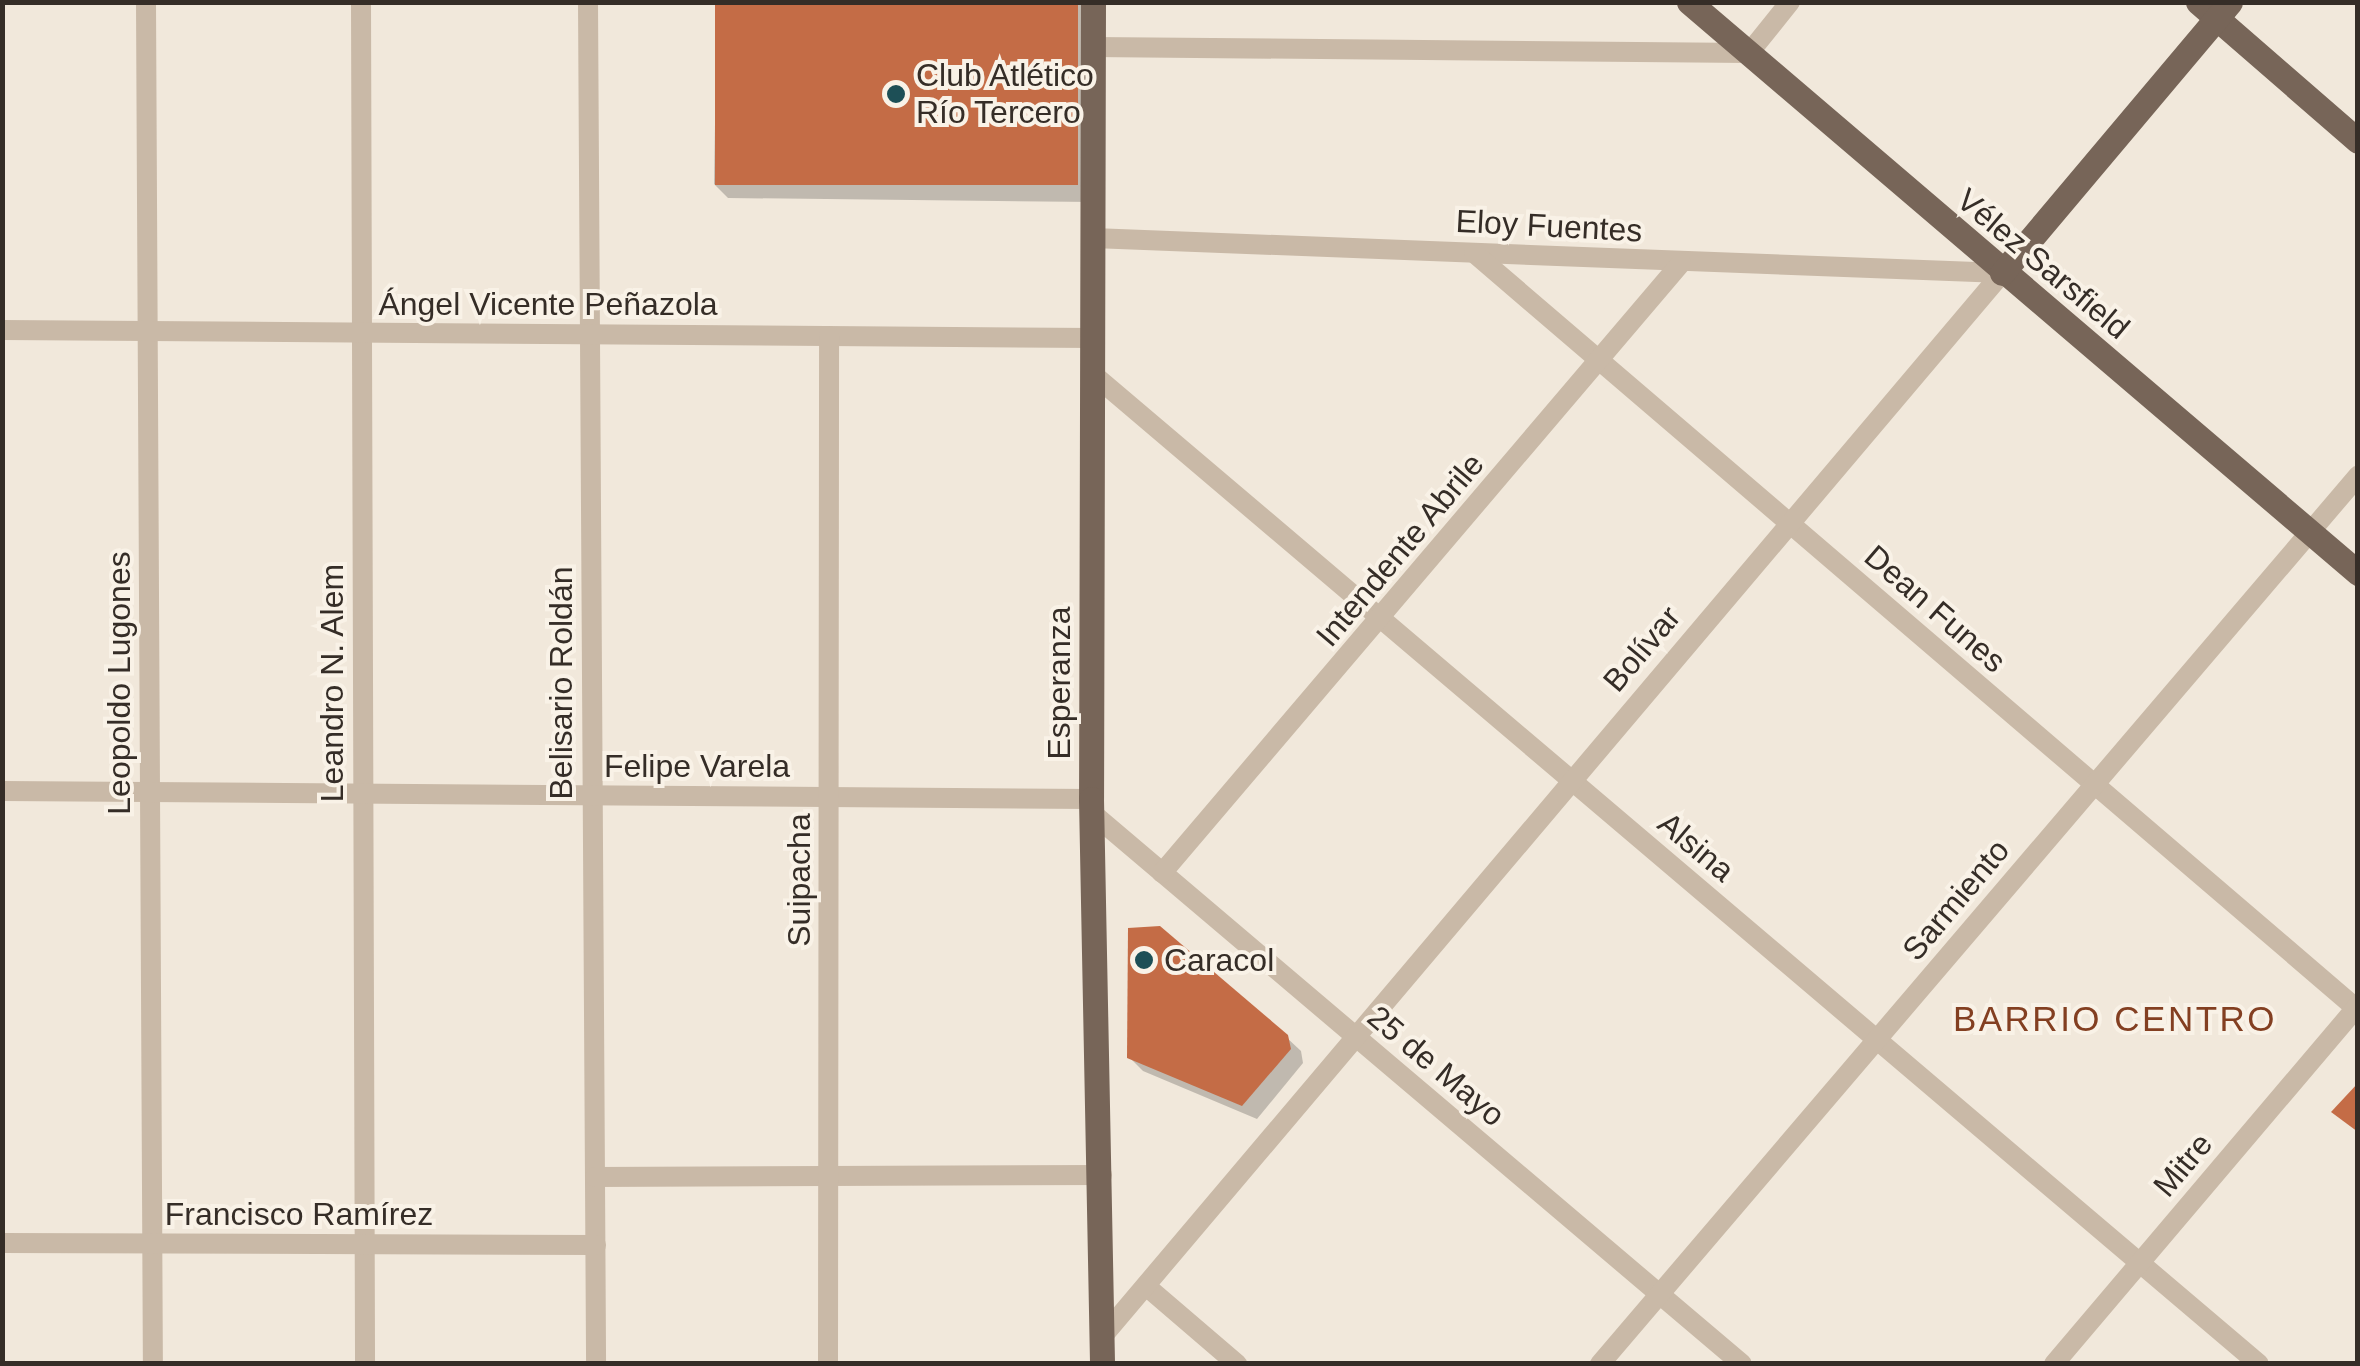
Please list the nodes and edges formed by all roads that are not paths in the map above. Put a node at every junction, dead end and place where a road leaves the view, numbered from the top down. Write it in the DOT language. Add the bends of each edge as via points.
graph roads {
  1 [pos="146,2"];
  2 [pos="361,2"];
  3 [pos="588,2"];
  4 [pos="1093,2"];
  5 [pos="1688,2"];
  6 [pos="1790,2"];
  7 [pos="2215,8"];
  8 [pos="1093,47"];
  9 [pos="1749,53"];
  10 [pos="2358,140"];
  11 [pos="1093,238"];
  12 [pos="1474,253"];
  13 [pos="1681,262"];
  14 [pos="2002,273"];
  15 [pos="2,330"];
  16 [pos="147,331"];
  17 [pos="361,332"];
  18 [pos="589,334"];
  19 [pos="829,336"];
  20 [pos="1094,338"];
  21 [pos="1600,360"];
  22 [pos="1094,375"];
  23 [pos="2358,476"];
  24 [pos="1790,524"];
  25 [pos="2310,532"];
  26 [pos="2358,573"];
  27 [pos="1381,620"];
  28 [pos="1572,781"];
  29 [pos="2094,784"];
  30 [pos="2,791"];
  31 [pos="150,792"];
  32 [pos="363,794"];
  33 [pos="592,795"];
  34 [pos="829,797"];
  35 [pos="1092,806"];
  36 [pos="1162,873"];
  37 [pos="2357,1008"];
  38 [pos="1356,1037"];
  39 [pos="1877,1040"];
  40 [pos="1102,1175"];
  41 [pos="828,1176"];
  42 [pos="595,1177"];
  43 [pos="2,1244"];
  44 [pos="152,1244"];
  45 [pos="364,1244"];
  46 [pos="596,1245"];
  47 [pos="2140,1262"];
  48 [pos="1146,1286"];
  49 [pos="1660,1294"];
  50 [pos="1102,1350"];
  51 [pos="152,1364"];
  52 [pos="364,1364"];
  53 [pos="596,1364"];
  54 [pos="828,1364"];
  55 [pos="1236,1364"];
  56 [pos="1600,1364"];
  57 [pos="1742,1364"];
  58 [pos="2054,1364"];
  59 [pos="2259,1364"];
  1 -- 16 [label="street, Leopoldo Lugones"];
  2 -- 17 [label="street, Leandro N. Alem"];
  3 -- 18 [label="street, Belisario Roldán"];
  4 -- 8 [label="main road, Esperanza"];
  5 -- 9 [label="main road, Vélez Sarsfield"];
  6 -- 9 [label="street"];
  7 -- 10 [label="main road"];
  7 -- 14 [label="main road, Bolívar"];
  8 -- 9 [label="street"];
  8 -- 11 [label="main road, Esperanza"];
  9 -- 14 [label="main road, Vélez Sarsfield"];
  11 -- 12 [label="street, Eloy Fuentes"];
  11 -- 20 [label="main road, Esperanza"];
  12 -- 13 [label="street, Eloy Fuentes"];
  12 -- 21 [label="street, Dean Funes"];
  13 -- 14 [label="street, Eloy Fuentes"];
  13 -- 21 [label="street, Intendente Abrile"];
  14 -- 24 [label="street, Bolívar"];
  14 -- 25 [label="main road, Vélez Sarsfield"];
  15 -- 16 [label="street, Ángel Vicente Peñazola"];
  16 -- 17 [label="street, Ángel Vicente Peñazola"];
  16 -- 31 [label="street, Leopoldo Lugones"];
  17 -- 18 [label="street, Ángel Vicente Peñazola"];
  17 -- 32 [label="street, Leandro N. Alem"];
  18 -- 19 [label="street, Ángel Vicente Peñazola"];
  18 -- 33 [label="street, Belisario Roldán"];
  19 -- 20 [label="street, Ángel Vicente Peñazola"];
  19 -- 34 [label="street, Suipacha"];
  20 -- 22 [label="main road, Esperanza"];
  21 -- 24 [label="street, Dean Funes"];
  21 -- 27 [label="street, Intendente Abrile"];
  22 -- 27 [label="street, Alsina"];
  22 -- 35 [label="main road, Esperanza"];
  23 -- 25 [label="street, Sarmiento"];
  24 -- 28 [label="street, Bolívar"];
  24 -- 29 [label="street, Dean Funes"];
  25 -- 26 [label="main road, Vélez Sarsfield"];
  25 -- 29 [label="street, Sarmiento"];
  27 -- 28 [label="street, Alsina"];
  27 -- 36 [label="street, Intendente Abrile"];
  28 -- 38 [label="street, Bolívar"];
  28 -- 39 [label="street, Alsina"];
  29 -- 37 [label="street, Dean Funes"];
  29 -- 39 [label="street, Sarmiento"];
  30 -- 31 [label="street, Felipe Varela"];
  31 -- 32 [label="street, Felipe Varela"];
  31 -- 44 [label="street, Leopoldo Lugones"];
  32 -- 33 [label="street, Felipe Varela"];
  32 -- 45 [label="street, Leandro N. Alem"];
  33 -- 34 [label="street, Felipe Varela"];
  33 -- 42 [label="street, Belisario Roldán"];
  34 -- 35 [label="street, Felipe Varela"];
  34 -- 41 [label="street, Suipacha"];
  35 -- 36 [label="street, 25 de Mayo"];
  35 -- 40 [label="main road, Esperanza"];
  36 -- 38 [label="street, 25 de Mayo"];
  37 -- 47 [label="street, Mitre"];
  38 -- 48 [label="street, Bolívar"];
  38 -- 49 [label="street, 25 de Mayo"];
  39 -- 47 [label="street, Alsina"];
  39 -- 49 [label="street, Sarmiento"];
  40 -- 41 [label="street"];
  40 -- 50 [label="main road, Esperanza"];
  41 -- 42 [label="street"];
  41 -- 54 [label="street, Suipacha"];
  42 -- 46 [label="street, Belisario Roldán"];
  43 -- 44 [label="street, Francisco Ramírez"];
  44 -- 45 [label="street, Francisco Ramírez"];
  44 -- 51 [label="street, Leopoldo Lugones"];
  45 -- 46 [label="street, Francisco Ramírez"];
  45 -- 52 [label="street, Leandro N. Alem"];
  46 -- 53 [label="street, Belisario Roldán"];
  47 -- 58 [label="street, Mitre"];
  47 -- 59 [label="street, Alsina"];
  48 -- 50 [label="street, Bolívar"];
  48 -- 55 [label="street"];
  49 -- 56 [label="street, Sarmiento"];
  49 -- 57 [label="street, 25 de Mayo"];
}
